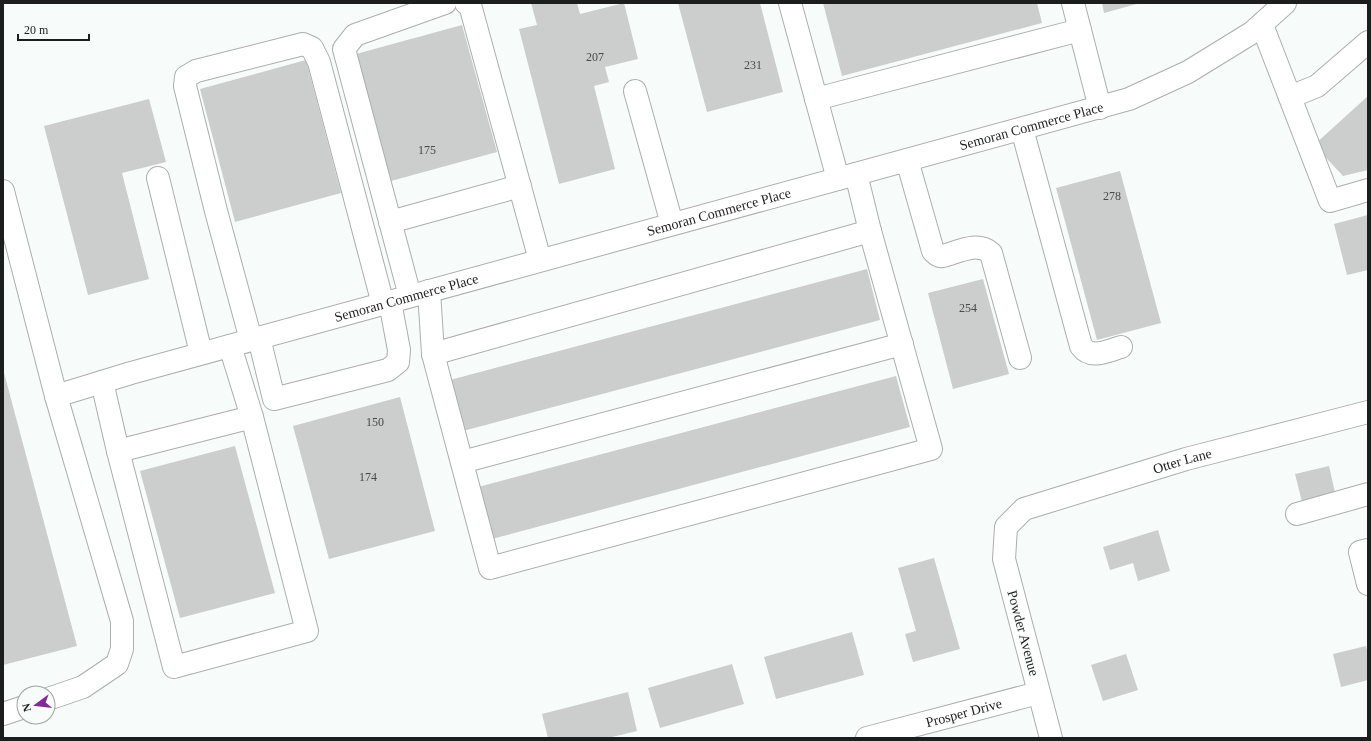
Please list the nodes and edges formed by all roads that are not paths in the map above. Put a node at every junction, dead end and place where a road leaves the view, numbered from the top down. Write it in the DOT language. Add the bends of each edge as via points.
graph roads {
  1 [pos="445,3"];
  2 [pos="466,3"];
  3 [pos="790,3"];
  4 [pos="1073,3"];
  5 [pos="1285,3"];
  6 [pos="1262,24"];
  7 [pos="1080,30"];
  8 [pos="1368,42"];
  9 [pos="635,91"];
  10 [pos="1290,97"];
  11 [pos="816,99"];
  12 [pos="1100,108"];
  13 [pos="1022,129"];
  14 [pos="907,160"];
  15 [pos="847,177"];
  16 [pos="158,178"];
  17 [pos="520,186"];
  18 [pos="1368,190"];
  19 [pos="3,191"];
  20 [pos="390,222"];
  21 [pos="672,224"];
  22 [pos="870,231"];
  23 [pos="540,260"];
  24 [pos="403,298"];
  25 [pos="255,339"];
  26 [pos="902,344"];
  27 [pos="230,346"];
  28 [pos="1121,347"];
  29 [pos="201,353"];
  30 [pos="433,354"];
  31 [pos="1020,358"];
  32 [pos="102,382"];
  33 [pos="56,396"];
  34 [pos="1368,412"];
  35 [pos="252,417"];
  36 [pos="118,451"];
  37 [pos="462,462"];
  38 [pos="1368,494"];
  39 [pos="1297,514"];
  40 [pos="1006,528"];
  41 [pos="1368,550"];
  42 [pos="1368,584"];
  43 [pos="1038,694"];
  44 [pos="56,696"];
  45 [pos="16,710"];
  46 [pos="3,714"];
  47 [pos="867,738"];
  48 [pos="1051,738"];
  1 -- 20 [label="street" via="355,35 344,49"];
  2 -- 17 [label="street" via="470,5"];
  3 -- 11 [label="street"];
  4 -- 7 [label="street"];
  5 -- 6 [label="street, Semoran Commerce Place"];
  6 -- 10 [label="street"];
  6 -- 12 [label="street, Semoran Commerce Place" via="1188,72 1129,99"];
  7 -- 11 [label="street"];
  7 -- 12 [label="street"];
  8 -- 10 [label="street" via="1317,86"];
  9 -- 21 [label="street"];
  10 -- 18 [label="street" via="1330,201"];
  11 -- 15 [label="street"];
  12 -- 13 [label="street, Semoran Commerce Place"];
  13 -- 14 [label="street, Semoran Commerce Place"];
  13 -- 28 [label="street" via="1081,346 1088,354"];
  14 -- 15 [label="street, Semoran Commerce Place"];
  14 -- 31 [label="street" via="933,250 940,256 976,247 984,248 991,253"];
  15 -- 21 [label="street, Semoran Commerce Place"];
  15 -- 22 [label="street"];
  16 -- 29 [label="street"];
  17 -- 20 [label="street"];
  17 -- 23 [label="street"];
  19 -- 33 [label="street"];
  20 -- 24 [label="street"];
  21 -- 23 [label="street, Semoran Commerce Place"];
  22 -- 26 [label="street"];
  22 -- 30 [label="street"];
  23 -- 24 [label="street, Semoran Commerce Place"];
  24 -- 25 [label="street, Semoran Commerce Place"];
  24 -- 25 [label="street" via="398,362 388,370 274,399"];
  24 -- 25 [label="street" via="312,48 303,44 196,71 186,77 185,86 216,211"];
  24 -- 30 [label="street"];
  25 -- 27 [label="street, Semoran Commerce Place"];
  26 -- 37 [label="street"];
  26 -- 37 [label="street" via="931,449 551,552 490,568"];
  27 -- 29 [label="street, Semoran Commerce Place"];
  27 -- 35 [label="street"];
  29 -- 32 [label="street, Semoran Commerce Place"];
  30 -- 37 [label="street"];
  32 -- 33 [label="street, Semoran Commerce Place"];
  32 -- 36 [label="street"];
  33 -- 44 [label="street" via="122,622 122,649 117,664 83,687"];
  34 -- 40 [label="street, Otter Lane" via="1186,459 1024,509"];
  35 -- 36 [label="street"];
  35 -- 36 [label="street" via="307,631 174,667"];
  38 -- 39 [label="street"];
  40 -- 43 [label="street, Powder Avenue" via="1004,559"];
  41 -- 42 [label="street" via="1360,552"];
  43 -- 47 [label="street, Prosper Drive"];
  43 -- 48 [label="street, Powder Avenue"];
  45 -- 46 [label="street"];
}
